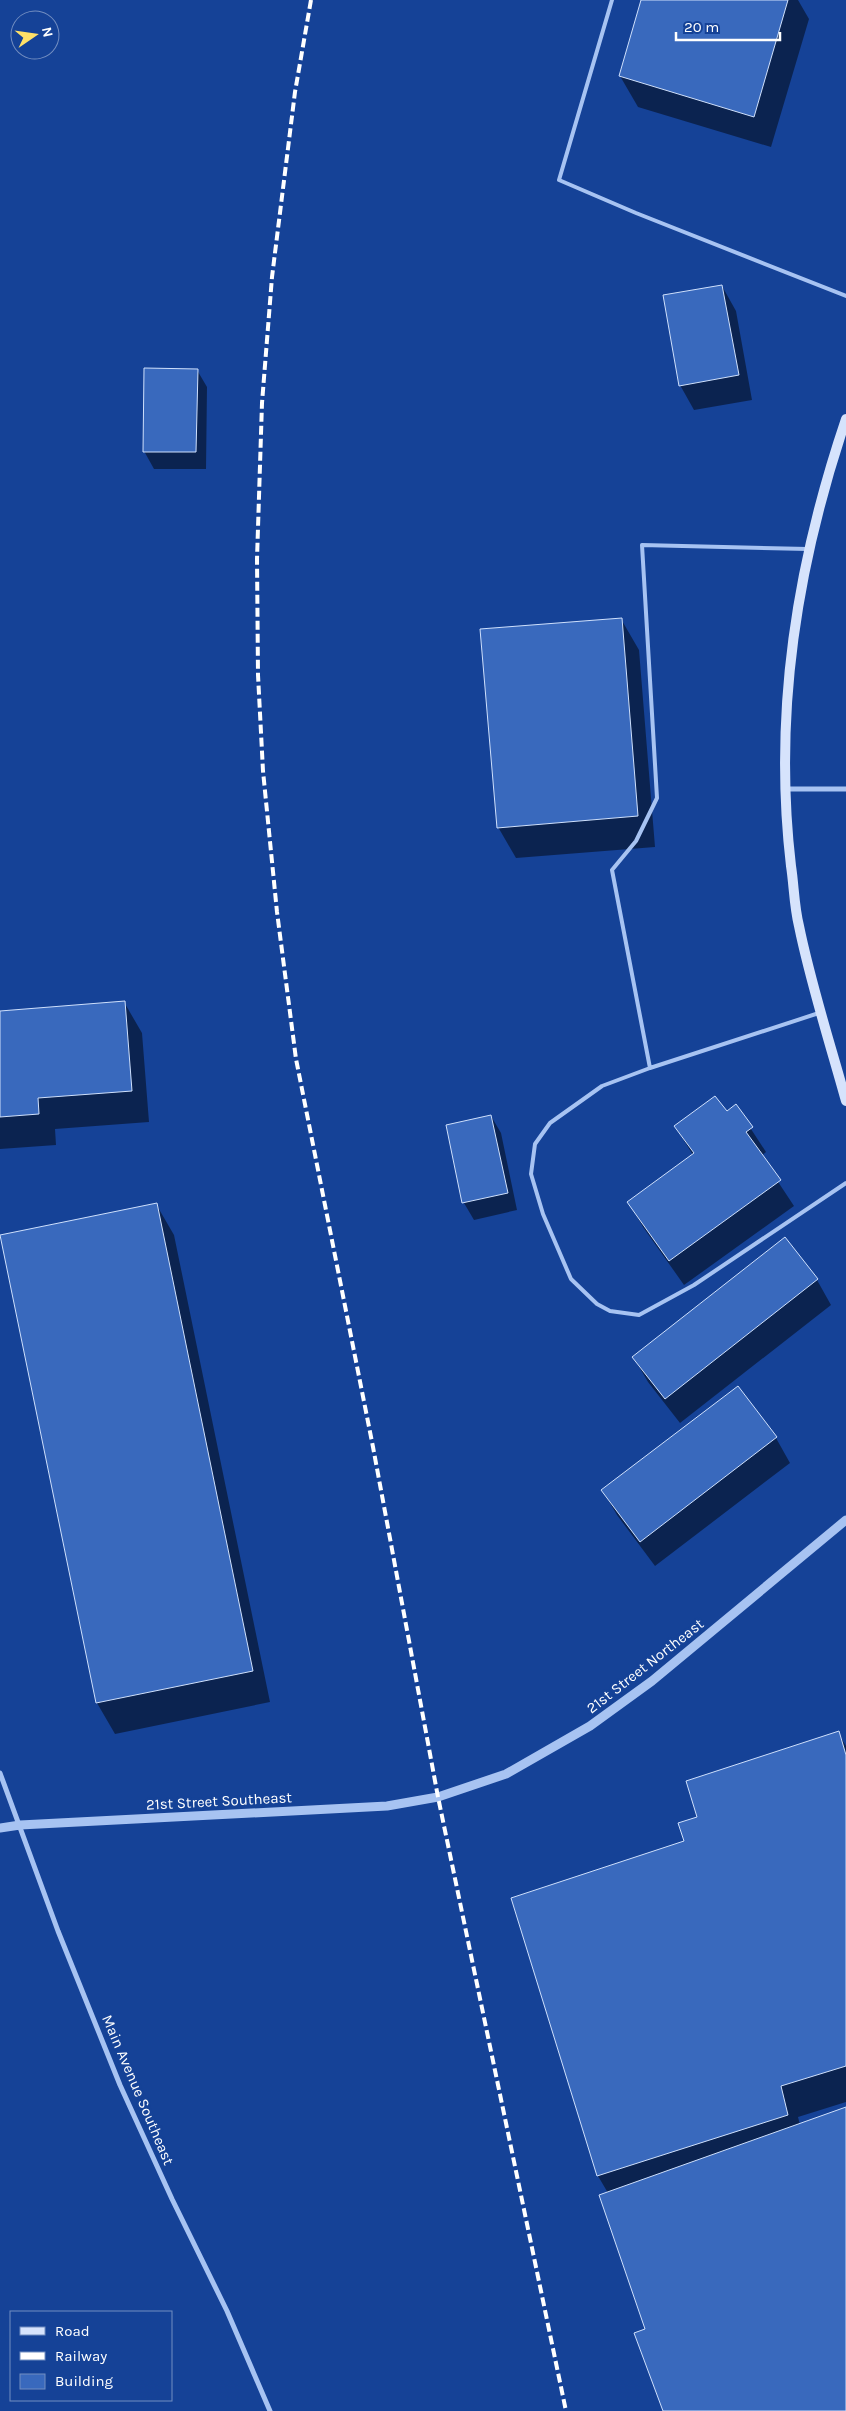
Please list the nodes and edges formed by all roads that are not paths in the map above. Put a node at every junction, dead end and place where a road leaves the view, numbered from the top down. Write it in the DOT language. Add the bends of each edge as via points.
graph roads {
  1 [pos="612,0"];
  2 [pos="846,296"];
  3 [pos="846,418"];
  4 [pos="808,550"];
  5 [pos="785,789"];
  6 [pos="846,789"];
  7 [pos="822,1012"];
  8 [pos="650,1068"];
  9 [pos="846,1101"];
  10 [pos="846,1183"];
  11 [pos="846,1520"];
  12 [pos="0,1773"];
  13 [pos="438,1797"];
  14 [pos="20,1824"];
  15 [pos="0,1828"];
  16 [pos="270,2411"];
  1 -- 2 [label="lane" via="559,180"];
  3 -- 4 [label="main road" via="830,464"];
  4 -- 5 [label="main road" via="792,635 786,711"];
  4 -- 8 [label="lane" via="642,545 658,798 636,841 612,870"];
  5 -- 6 [label="street"];
  5 -- 7 [label="main road" via="798,925"];
  7 -- 8 [label="lane"];
  7 -- 9 [label="main road"];
  8 -- 10 [label="lane" via="602,1086 571,1106 550,1123 535,1144 531,1174 543,1214 571,1279 597,1304 610,1311 639,1315 694,1285"];
  11 -- 13 [label="street, 21st Street Northeast" via="652,1682 590,1726 506,1774"];
  12 -- 14 [label="street, Main Avenue Southeast"];
  13 -- 14 [label="street, 21st Street Southeast" via="387,1806"];
  14 -- 15 [label="street, 21st Street Southeast"];
  14 -- 16 [label="street, Main Avenue Southeast" via="58,1931 120,2085 227,2311"];
}
